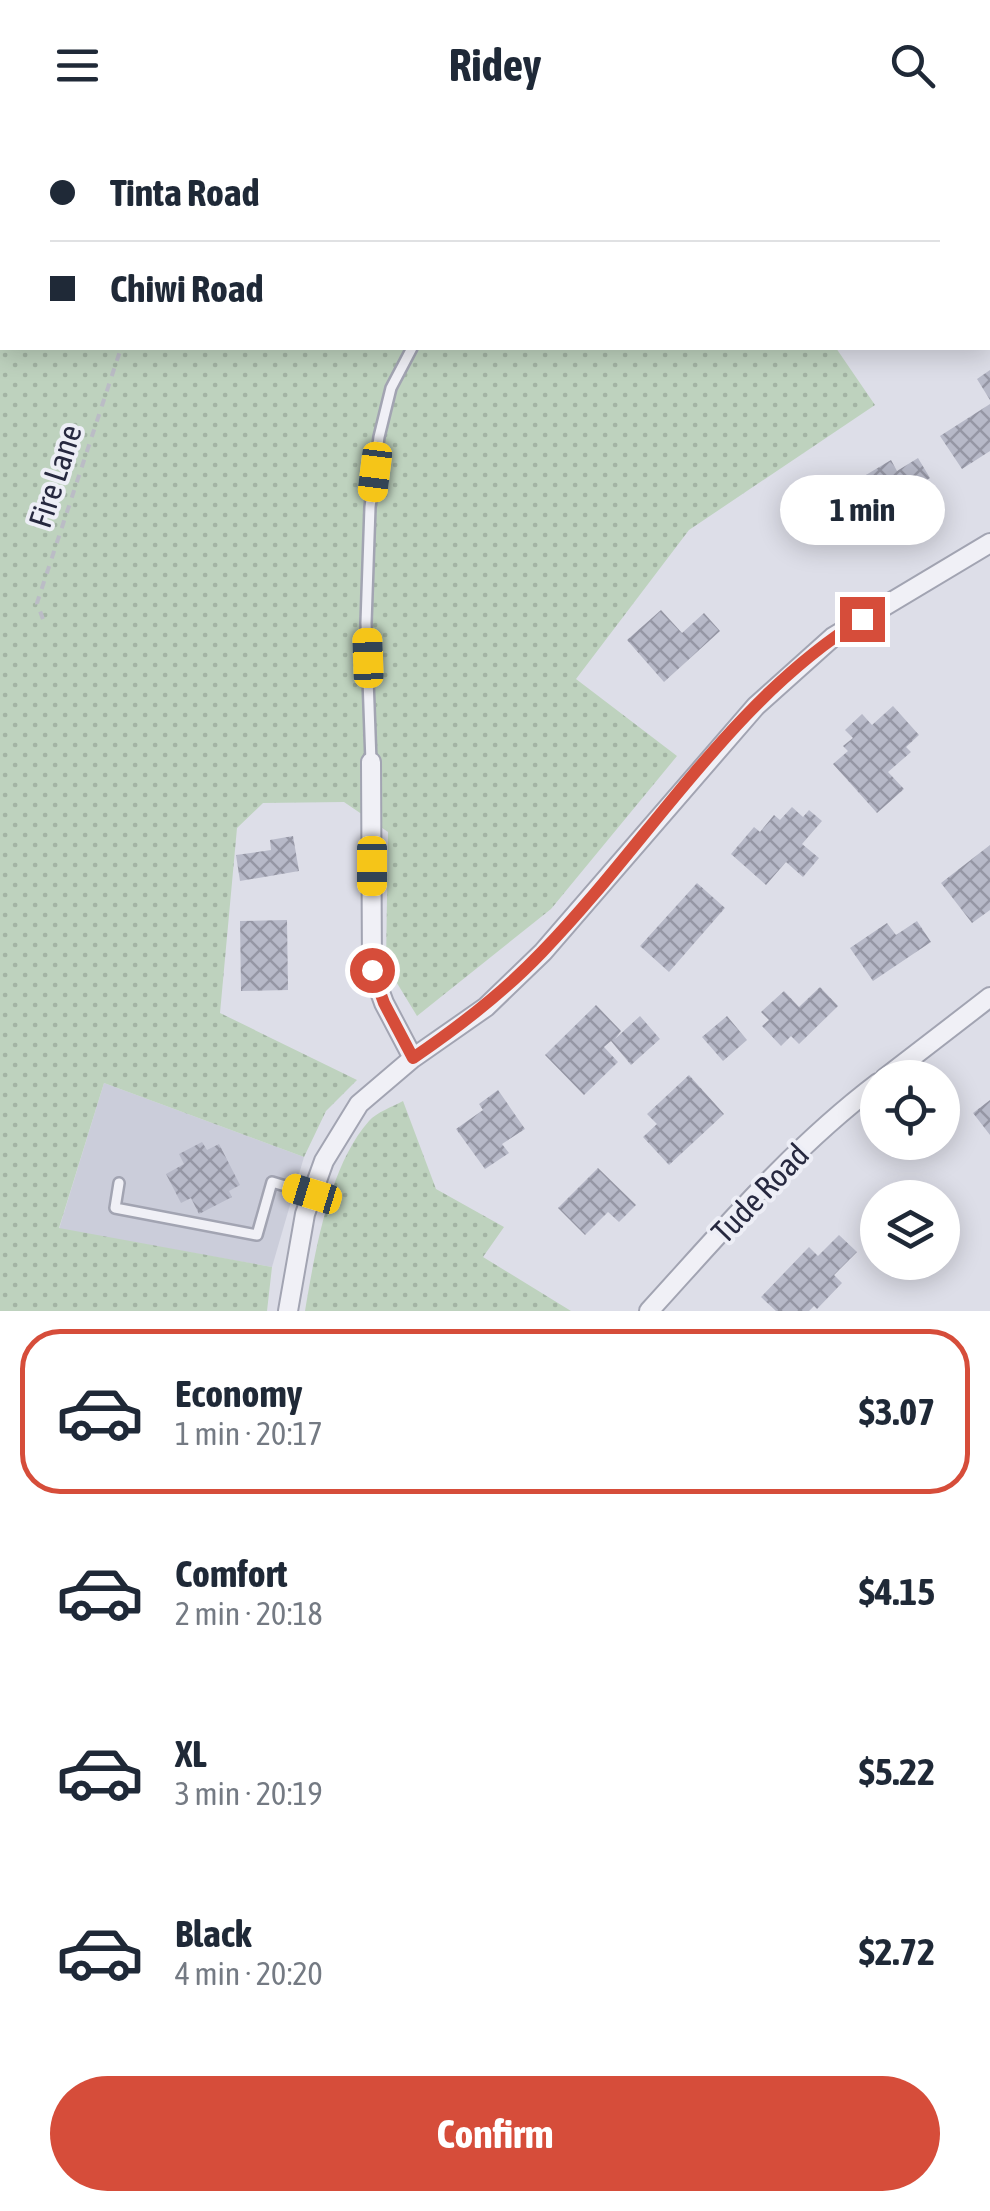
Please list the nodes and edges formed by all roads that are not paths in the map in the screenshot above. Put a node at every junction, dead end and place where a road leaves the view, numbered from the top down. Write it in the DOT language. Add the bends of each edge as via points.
graph roads {
  1 [pos="411,350"];
  2 [pos="990,542"];
  3 [pos="371,762"];
  4 [pos="990,997"];
  5 [pos="413,1058"];
  6 [pos="908,1060"];
  7 [pos="860,1097"];
  8 [pos="120,1183"];
  9 [pos="312,1194"];
  10 [pos="288,1311"];
  11 [pos="649,1311"];
  1 -- 3 [label="lane" via="391,388 370,507"];
  2 -- 5 [label="street" via="834,637 756,706 543,952 486,1007"];
  3 -- 5 [label="street" via="372,970"];
  4 -- 6 [label="street"];
  5 -- 9 [label="street" via="360,1104"];
  7 -- 11 [label="street, Tude Road" via="780,1168"];
  8 -- 9 [label="lane" via="116,1208 257,1235 272,1182"];
  9 -- 10 [label="street"];
}
